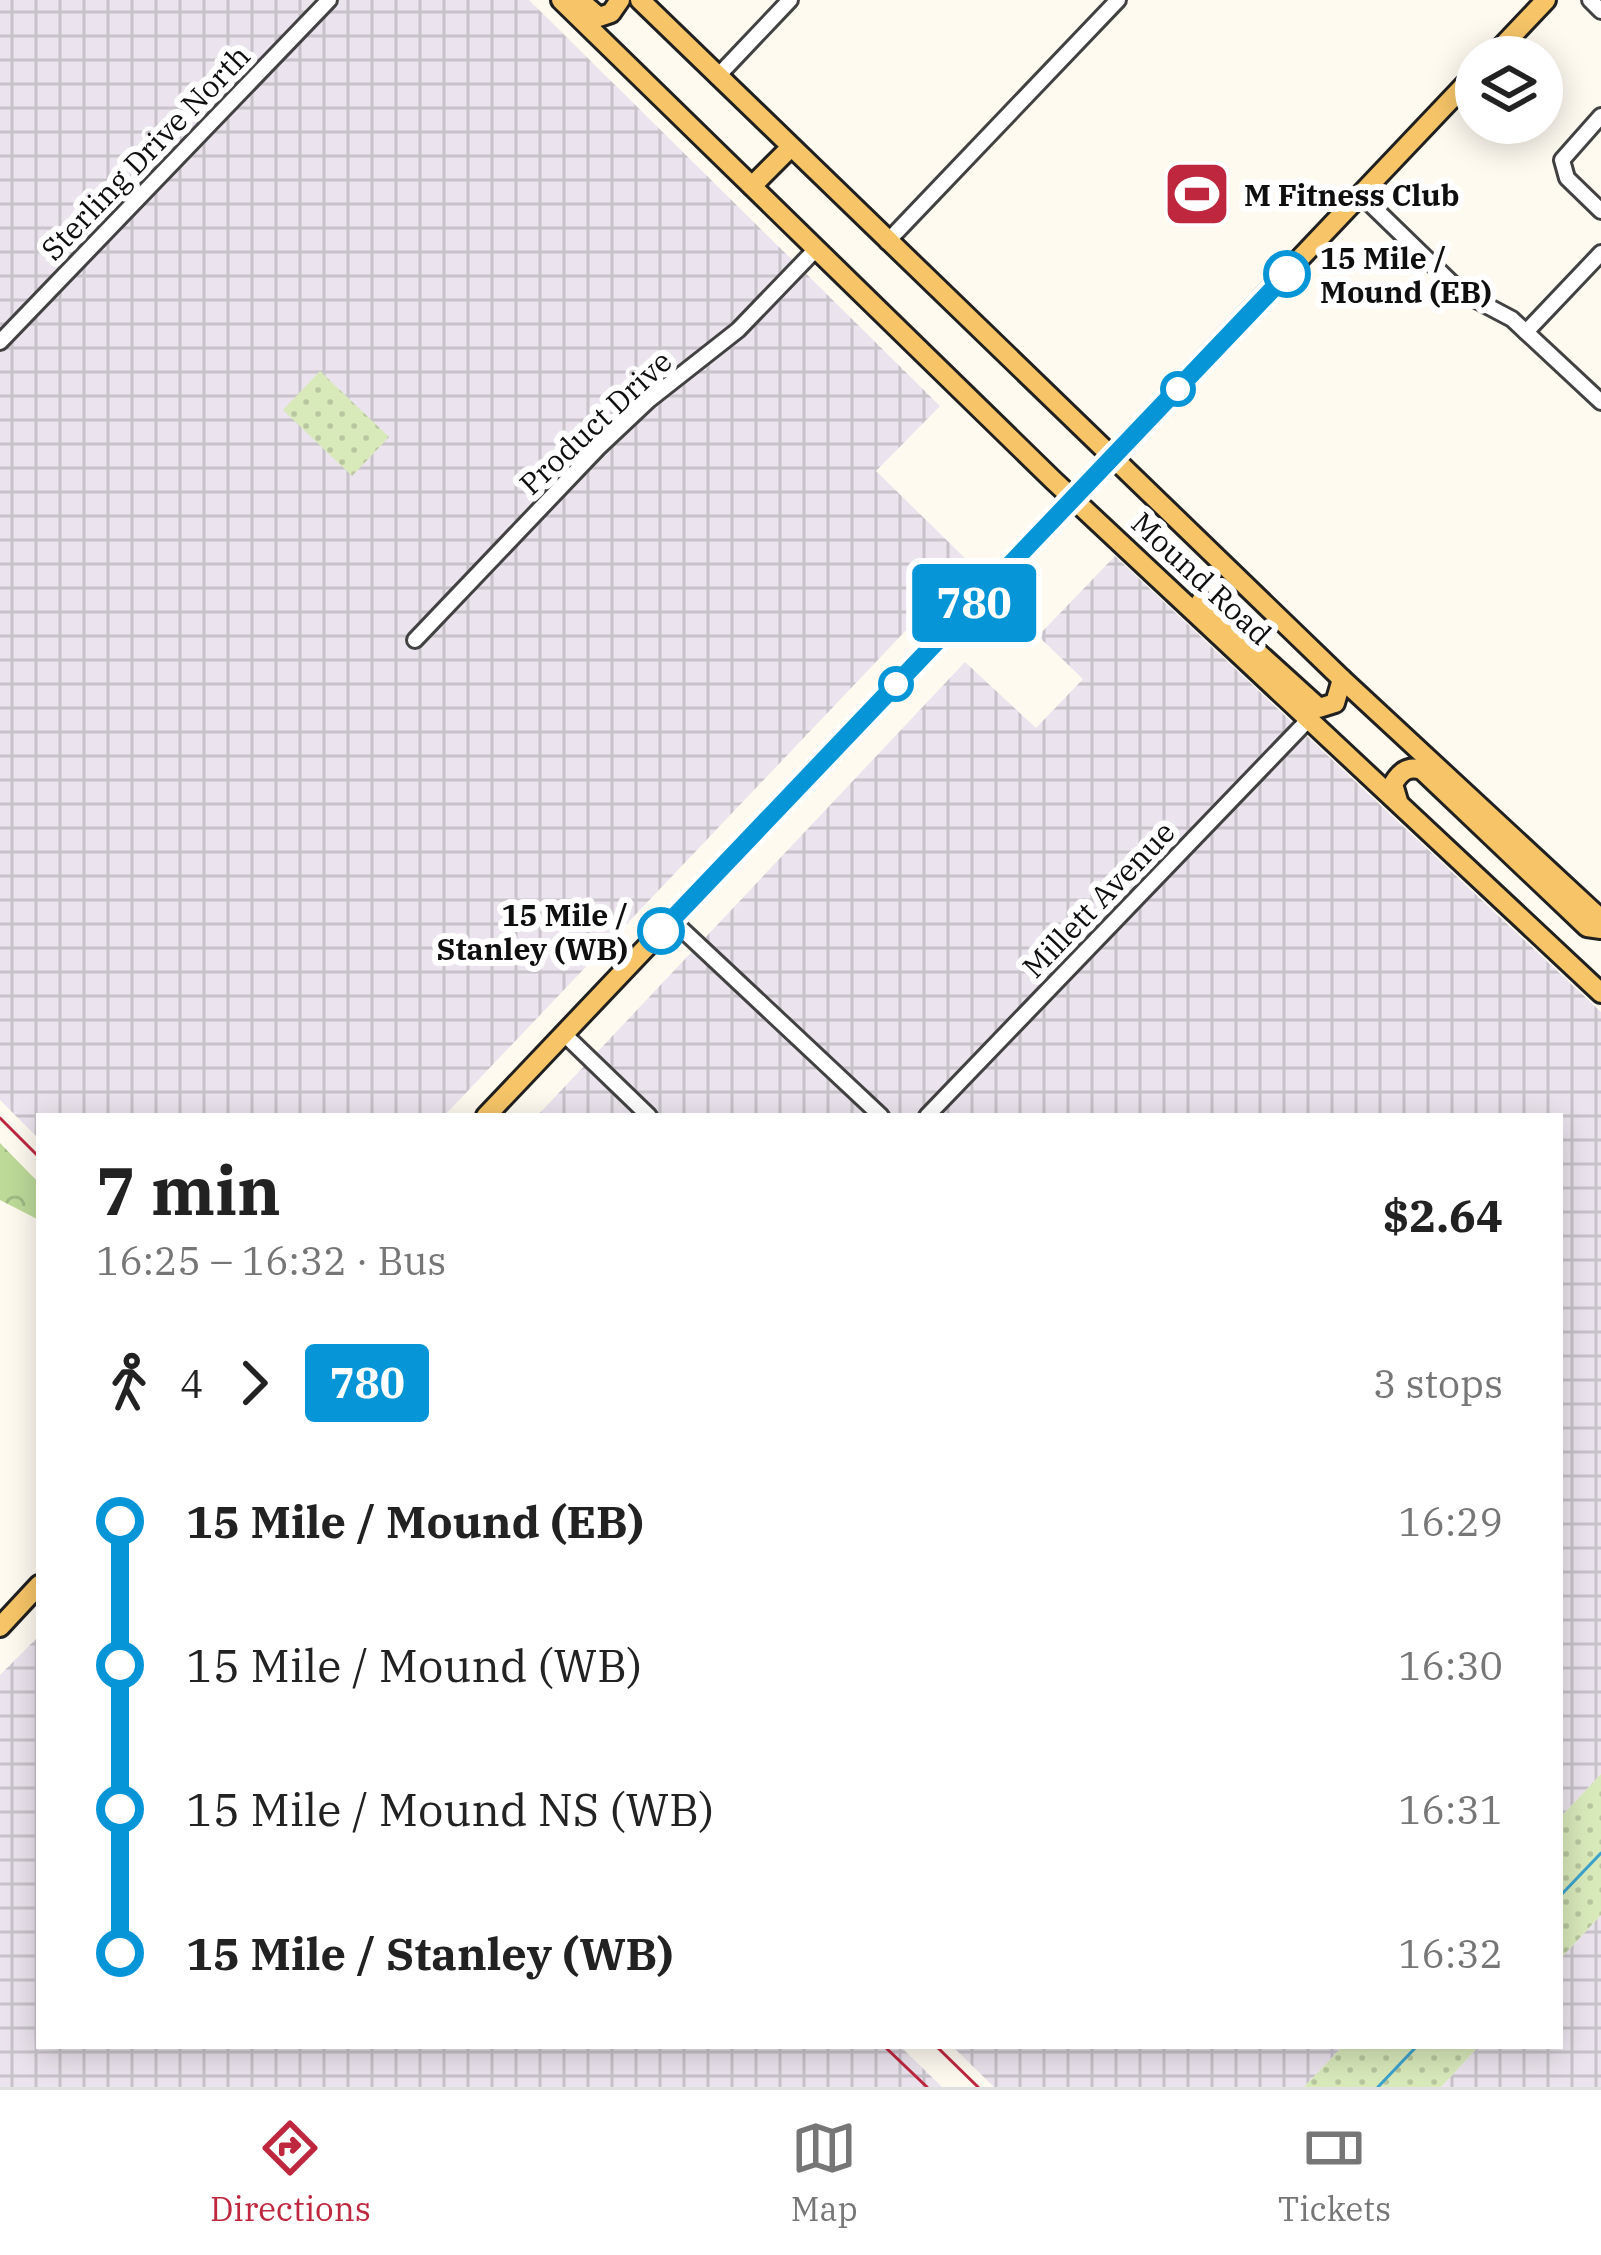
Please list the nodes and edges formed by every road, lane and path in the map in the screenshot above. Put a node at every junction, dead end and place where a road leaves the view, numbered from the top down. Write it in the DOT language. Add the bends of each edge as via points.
graph roads {
  1 [pos="329,0"];
  2 [pos="561,0"];
  3 [pos="579,0"];
  4 [pos="620,0"];
  5 [pos="640,0"];
  6 [pos="790,0"];
  7 [pos="1118,0"];
  8 [pos="1546,0"];
  9 [pos="1590,0"];
  10 [pos="1601,11"];
  11 [pos="1512,36"];
  12 [pos="717,77"];
  13 [pos="1455,96"];
  14 [pos="1601,116"];
  15 [pos="790,148"];
  16 [pos="752,186"];
  17 [pos="1362,196"];
  18 [pos="1601,211"];
  19 [pos="887,242"];
  20 [pos="817,248"];
  21 [pos="1601,253"];
  22 [pos="1526,332"];
  23 [pos="0,342"];
  24 [pos="1601,402"];
  25 [pos="1113,458"];
  26 [pos="1073,500"];
  27 [pos="1112,533"];
  28 [pos="415,640"];
  29 [pos="1342,679"];
  30 [pos="1309,719"];
  31 [pos="1398,803"];
  32 [pos="672,920"];
  33 [pos="1601,920"];
  34 [pos="1601,929"];
  35 [pos="1601,993"];
  36 [pos="563,1033"];
  37 [pos="489,1113"];
  38 [pos="646,1113"];
  39 [pos="878,1113"];
  40 [pos="930,1113"];
  41 [pos="36,1588"];
  42 [pos="0,1627"];
  1 -- 23 [label="street, Sterling Drive North"];
  2 -- 16 [label="main road, Mound Road"];
  3 -- 4 [label="main road" via="599,17"];
  5 -- 12 [label="main road, Mound Road"];
  6 -- 12 [label="street"];
  7 -- 19 [label="street"];
  8 -- 11 [label="main road"];
  9 -- 10 [label="street"];
  12 -- 15 [label="main road, Mound Road"];
  13 -- 17 [label="main road"];
  14 -- 18 [label="street" via="1562,160 1567,178"];
  15 -- 16 [label="main road"];
  15 -- 19 [label="main road, Mound Road"];
  16 -- 20 [label="main road, Mound Road"];
  17 -- 22 [label="street" via="1461,292"];
  17 -- 25 [label="main road"];
  19 -- 25 [label="main road, Mound Road"];
  20 -- 26 [label="main road, Mound Road"];
  20 -- 28 [label="street, Product Drive" via="738,331 598,448"];
  21 -- 22 [label="street"];
  22 -- 24 [label="street"];
  25 -- 26 [label="main road"];
  25 -- 29 [label="main road, Mound Road"];
  26 -- 27 [label="main road, Mound Road"];
  26 -- 32 [label="main road"];
  27 -- 29 [label="main road" via="1148,552 1319,708 1336,703"];
  27 -- 30 [label="main road, Mound Road"];
  29 -- 33 [label="main road, Mound Road"];
  30 -- 31 [label="main road, Mound Road"];
  30 -- 40 [label="street, Millett Avenue"];
  31 -- 34 [label="main road" via="1400,773 1422,770 1586,927"];
  31 -- 35 [label="main road, Mound Road"];
  32 -- 36 [label="main road"];
  32 -- 39 [label="street"];
  36 -- 37 [label="main road"];
  36 -- 38 [label="street"];
  41 -- 42 [label="main road"];
}
